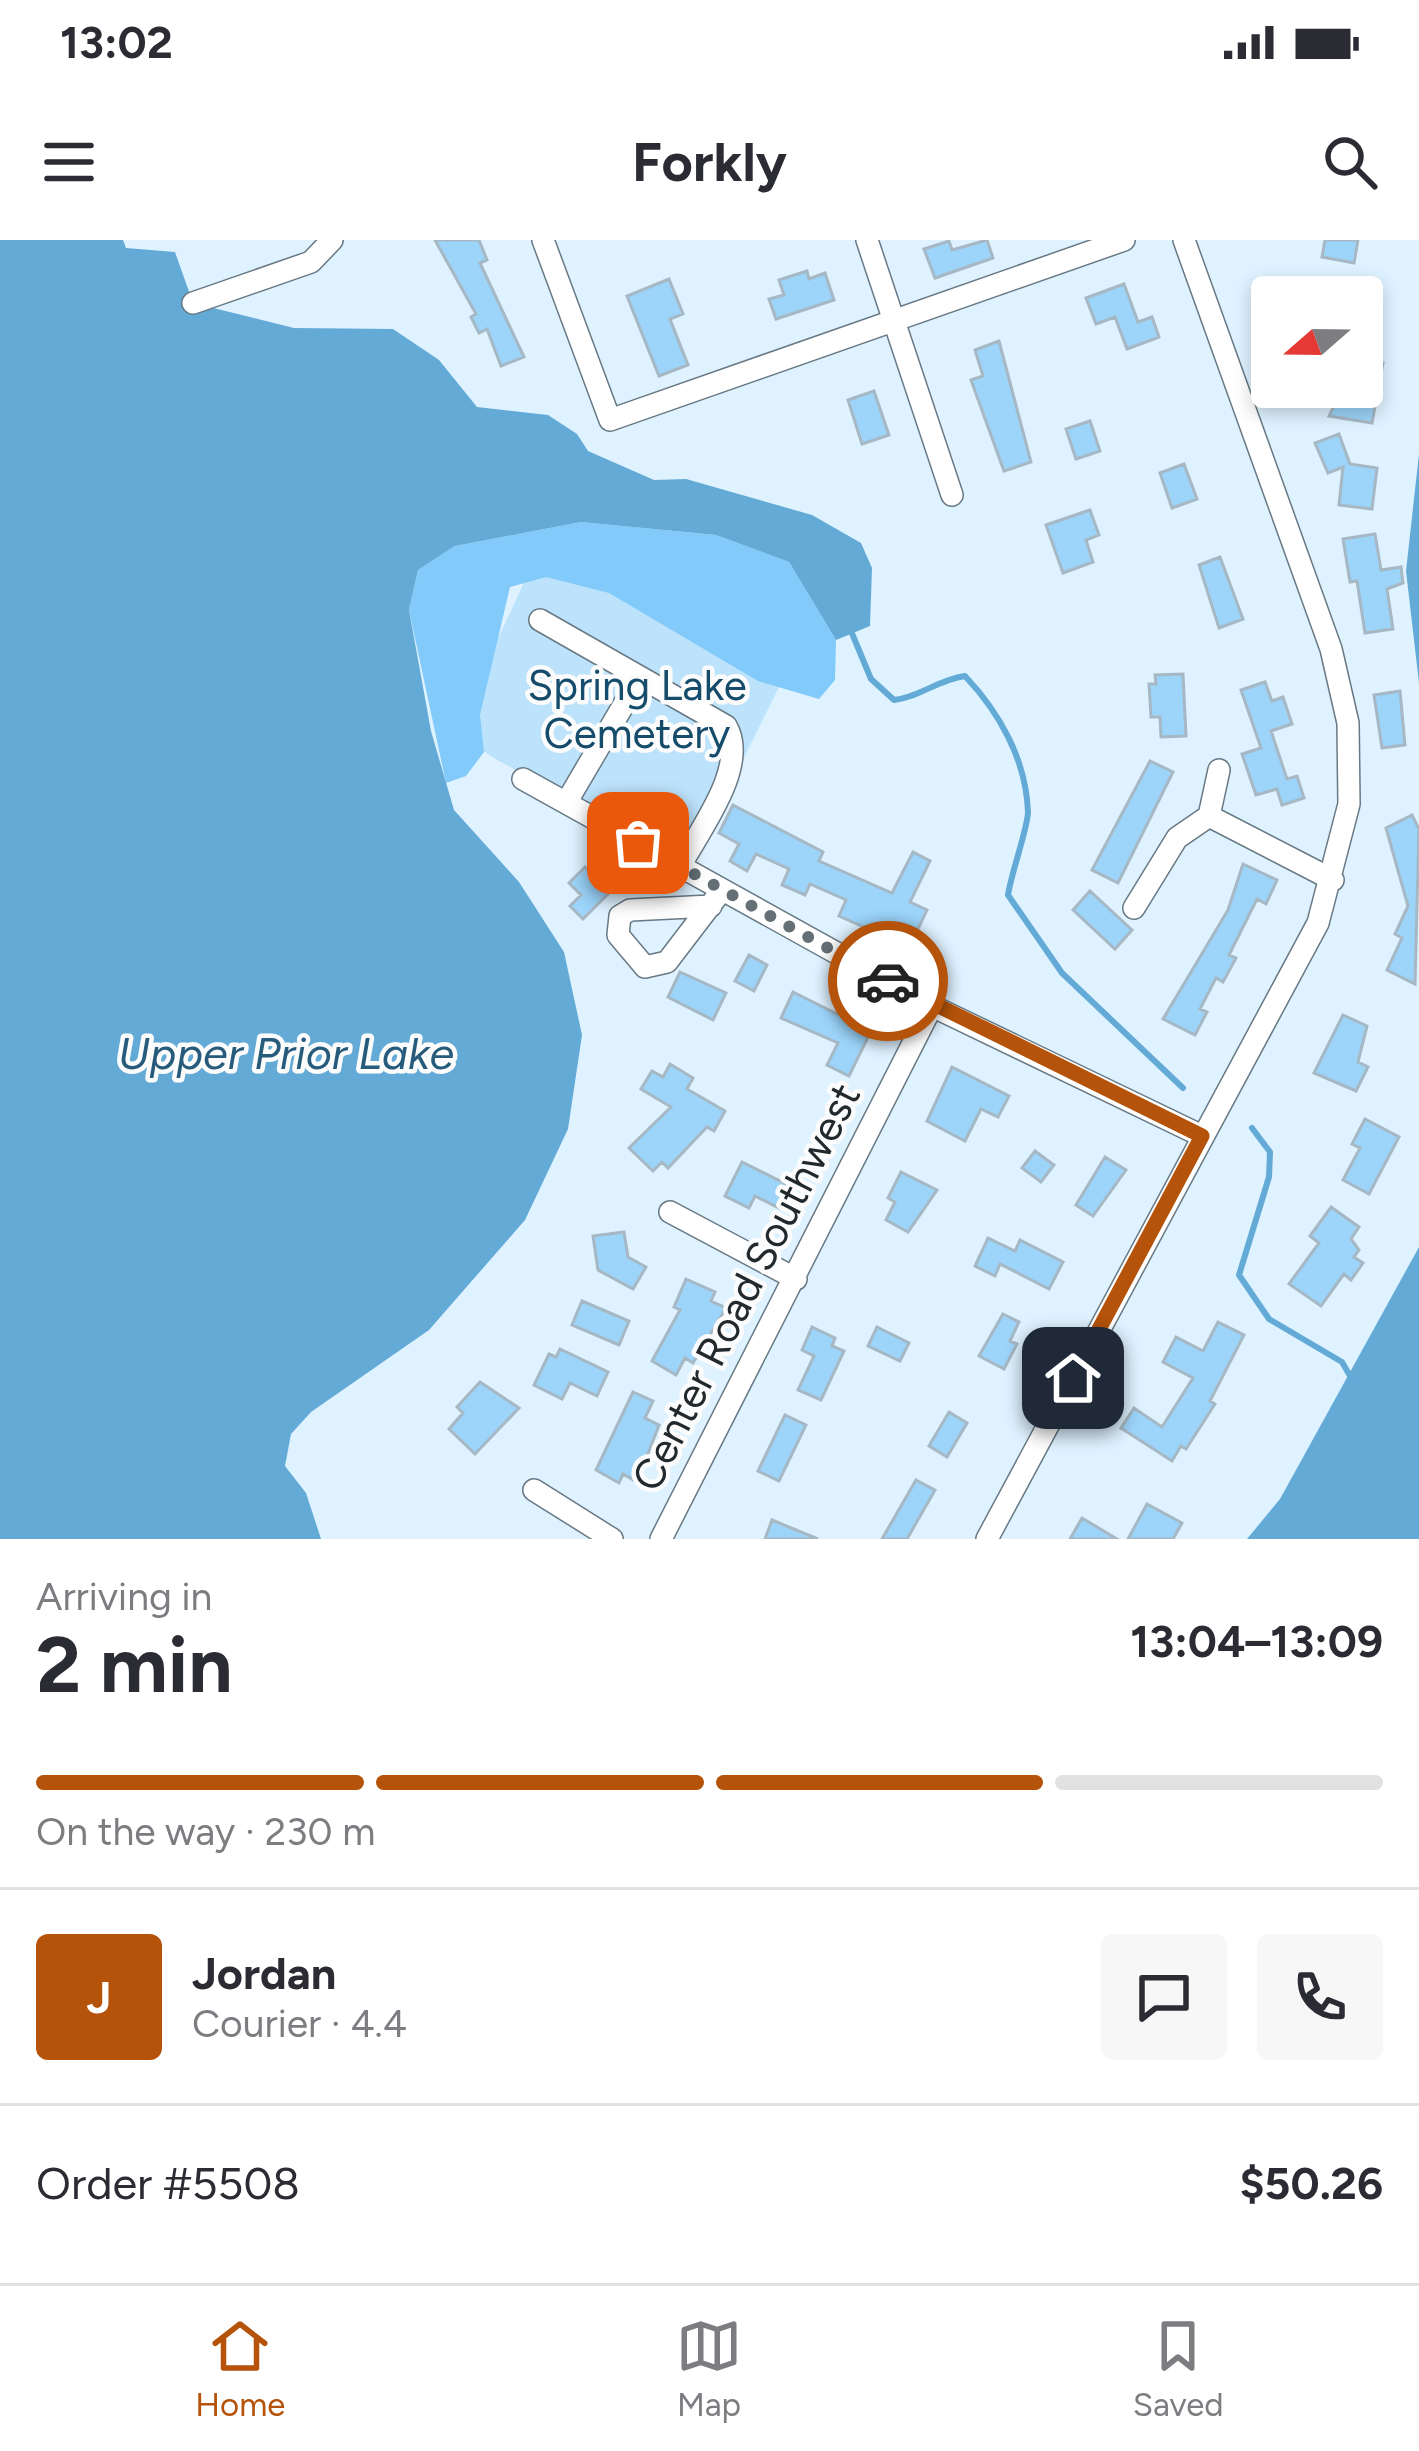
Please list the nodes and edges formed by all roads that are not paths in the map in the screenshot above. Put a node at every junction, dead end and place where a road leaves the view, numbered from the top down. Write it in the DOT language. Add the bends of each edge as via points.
graph roads {
  1 [pos="332,240"];
  2 [pos="543,240"];
  3 [pos="867,240"];
  4 [pos="1124,240"];
  5 [pos="1184,240"];
  6 [pos="193,303"];
  7 [pos="894,320"];
  8 [pos="952,495"];
  9 [pos="540,620"];
  10 [pos="640,677"];
  11 [pos="1219,770"];
  12 [pos="524,779"];
  13 [pos="566,803"];
  14 [pos="1210,815"];
  15 [pos="675,865"];
  16 [pos="1333,880"];
  17 [pos="1134,908"];
  18 [pos="932,1006"];
  19 [pos="1202,1136"];
  20 [pos="670,1212"];
  21 [pos="796,1279"];
  22 [pos="534,1490"];
  23 [pos="612,1539"];
  24 [pos="661,1539"];
  25 [pos="987,1539"];
  1 -- 6 [label="street" via="310,262"];
  2 -- 7 [label="street" via="610,420"];
  3 -- 7 [label="street"];
  4 -- 7 [label="street"];
  5 -- 16 [label="street" via="1331,649 1348,723 1349,804"];
  7 -- 8 [label="street"];
  9 -- 10 [label="street"];
  10 -- 13 [label="street"];
  10 -- 15 [label="street" via="733,737 732,763"];
  11 -- 14 [label="street"];
  12 -- 13 [label="street"];
  13 -- 15 [label="street"];
  14 -- 16 [label="street"];
  14 -- 17 [label="street" via="1178,838"];
  15 -- 18 [label="street" via="716,898"];
  16 -- 19 [label="street" via="1318,923"];
  18 -- 19 [label="street"];
  18 -- 21 [label="street, Center Road Southwest"];
  19 -- 25 [label="street"];
  20 -- 21 [label="street"];
  21 -- 24 [label="street, Center Road Southwest"];
  22 -- 23 [label="street"];
}
